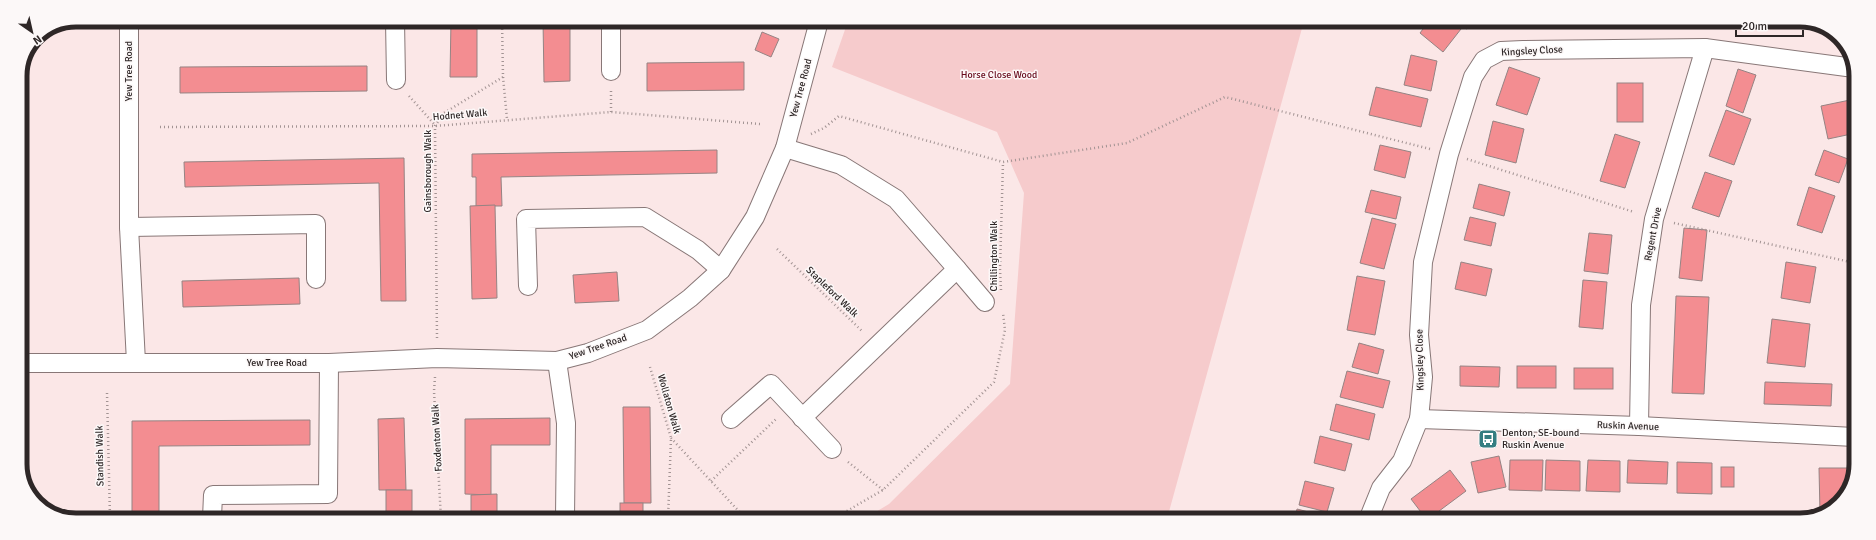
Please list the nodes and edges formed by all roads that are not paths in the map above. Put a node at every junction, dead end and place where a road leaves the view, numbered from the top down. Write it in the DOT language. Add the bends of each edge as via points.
graph roads {
  1 [pos="129,27"];
  2 [pos="395,27"];
  3 [pos="611,27"];
  4 [pos="812,27"];
  5 [pos="1705,48"];
  6 [pos="1848,67"];
  7 [pos="611,71"];
  8 [pos="396,80"];
  9 [pos="785,148"];
  10 [pos="129,227"];
  11 [pos="957,269"];
  12 [pos="721,270"];
  13 [pos="316,278"];
  14 [pos="528,286"];
  15 [pos="985,302"];
  16 [pos="557,361"];
  17 [pos="136,362"];
  18 [pos="27,363"];
  19 [pos="329,363"];
  20 [pos="796,411"];
  21 [pos="731,418"];
  22 [pos="1419,420"];
  23 [pos="1639,426"];
  24 [pos="1849,437"];
  25 [pos="832,449"];
  26 [pos="212,513"];
  27 [pos="565,513"];
  28 [pos="1371,513"];
  1 -- 10 [label="street, Yew Tree Road"];
  2 -- 8 [label="street"];
  3 -- 7 [label="street"];
  4 -- 9 [label="street, Yew Tree Road"];
  5 -- 6 [label="street, Kingsley Close"];
  5 -- 22 [label="street, Kingsley Close" via="1501,51 1484,60 1473,77 1449,154 1423,262 1419,335 1422,377"];
  5 -- 23 [label="street, Regent Drive" via="1654,218 1641,305"];
  9 -- 11 [label="street" via="841,165 896,199"];
  9 -- 12 [label="street, Yew Tree Road" via="755,216"];
  10 -- 13 [label="street" via="316,224"];
  10 -- 17 [label="street, Yew Tree Road"];
  11 -- 15 [label="street"];
  11 -- 20 [label="street" via="877,346"];
  12 -- 14 [label="street" via="698,250 645,217 526,219"];
  12 -- 16 [label="street, Yew Tree Road" via="690,298 647,330 588,353"];
  16 -- 19 [label="street, Yew Tree Road" via="437,358"];
  16 -- 27 [label="street" via="566,424"];
  17 -- 18 [label="street, Yew Tree Road"];
  17 -- 19 [label="street, Yew Tree Road"];
  19 -- 26 [label="street" via="328,494 213,495"];
  20 -- 21 [label="street" via="771,384"];
  20 -- 25 [label="street"];
  22 -- 23 [label="street, Ruskin Avenue"];
  22 -- 28 [label="street" via="1402,461 1381,488"];
  23 -- 24 [label="street, Ruskin Avenue"];
}
